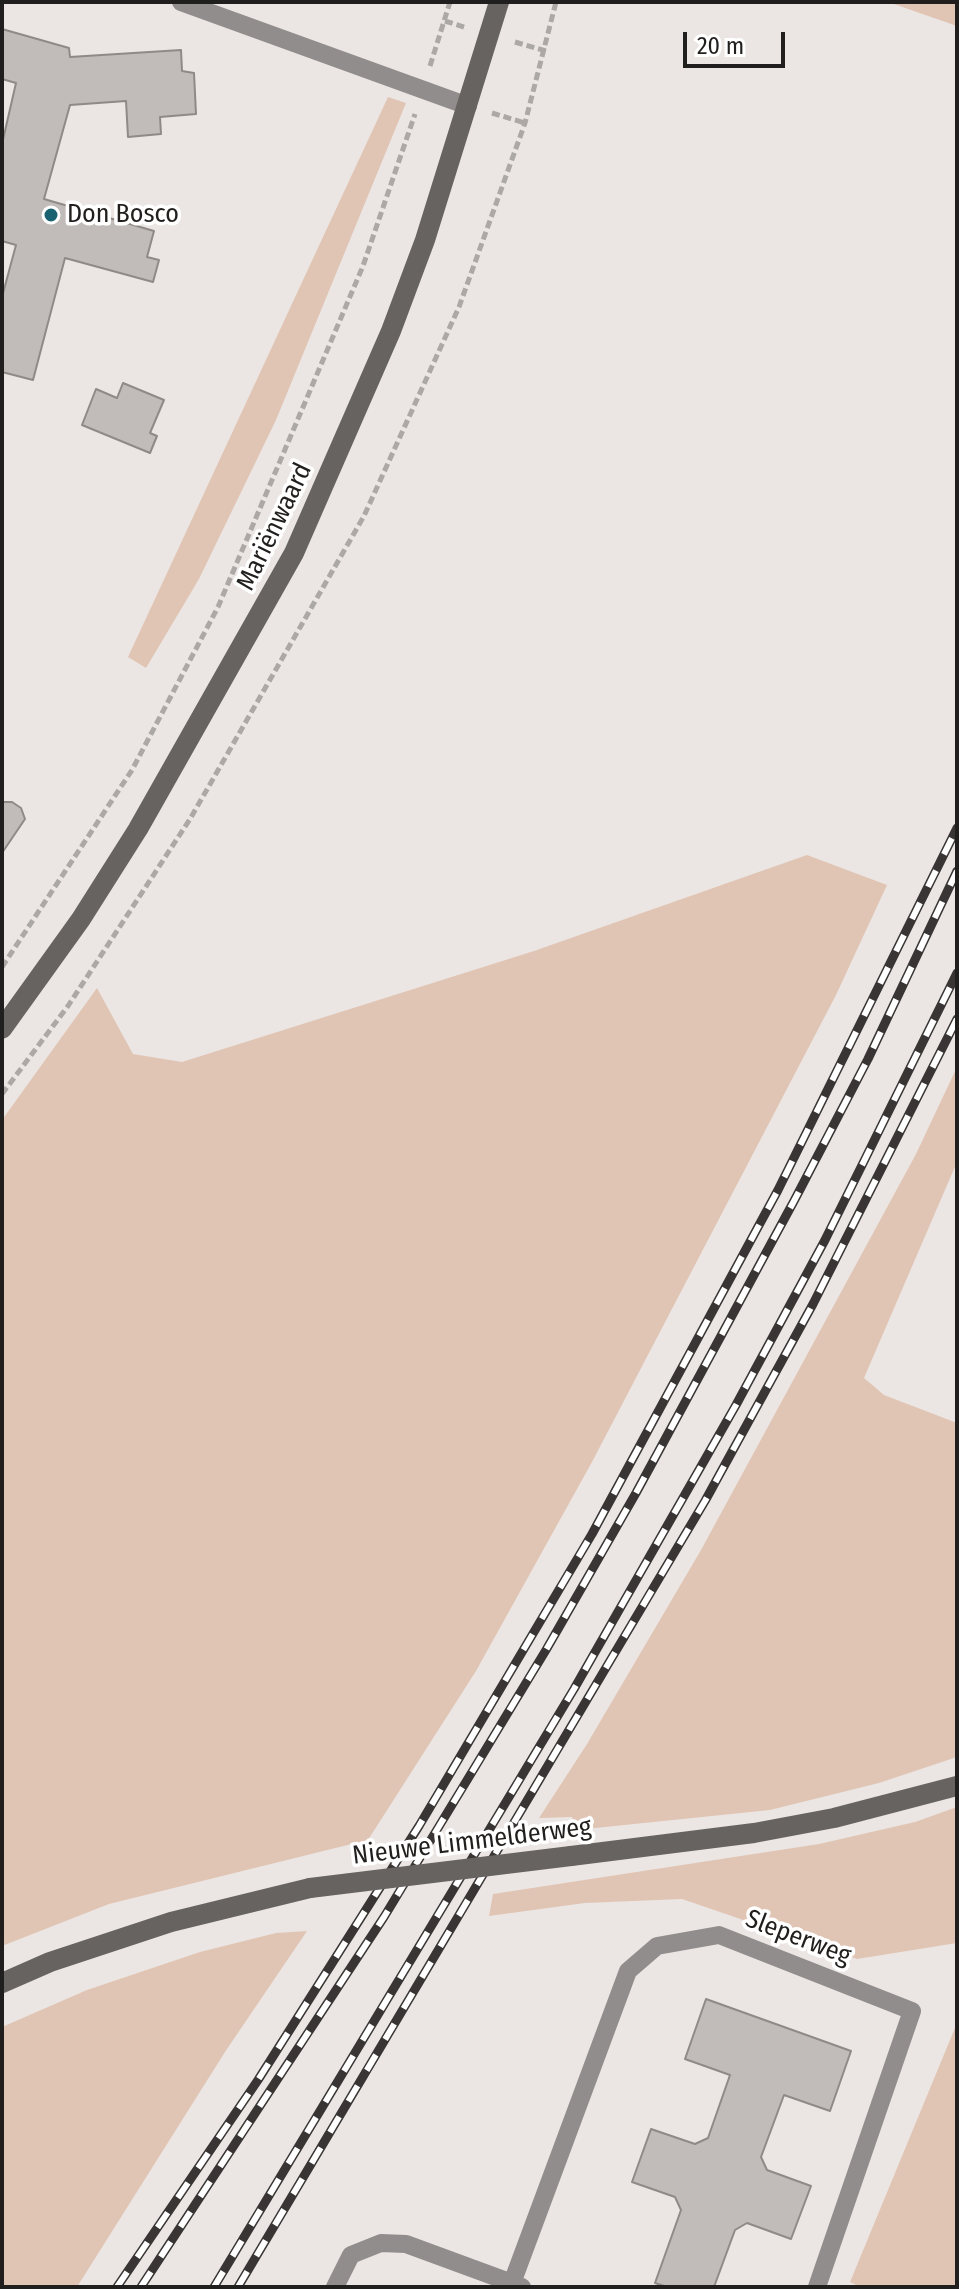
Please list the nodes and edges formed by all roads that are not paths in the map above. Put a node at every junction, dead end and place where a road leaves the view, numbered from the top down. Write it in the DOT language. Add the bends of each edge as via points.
graph roads {
  1 [pos="181,2"];
  2 [pos="499,2"];
  3 [pos="468,106"];
  4 [pos="2,1029"];
  5 [pos="957,1786"];
  6 [pos="2,1983"];
  7 [pos="517,2285"];
  8 [pos="335,2287"];
  9 [pos="817,2287"];
  1 -- 3 [label="lane"];
  2 -- 3 [label="street, Mariënwaard"];
  3 -- 4 [label="street, Mariënwaard" via="391,331 294,553 138,829"];
  5 -- 6 [label="street, Nieuwe Limmelderweg, bridge" via="754,1833 310,1888 146,1930"];
  7 -- 8 [label="lane" via="406,2244 381,2243 351,2255"];
  7 -- 9 [label="lane, Sleperweg" via="628,1971 657,1946 719,1935 912,2011"];
}
